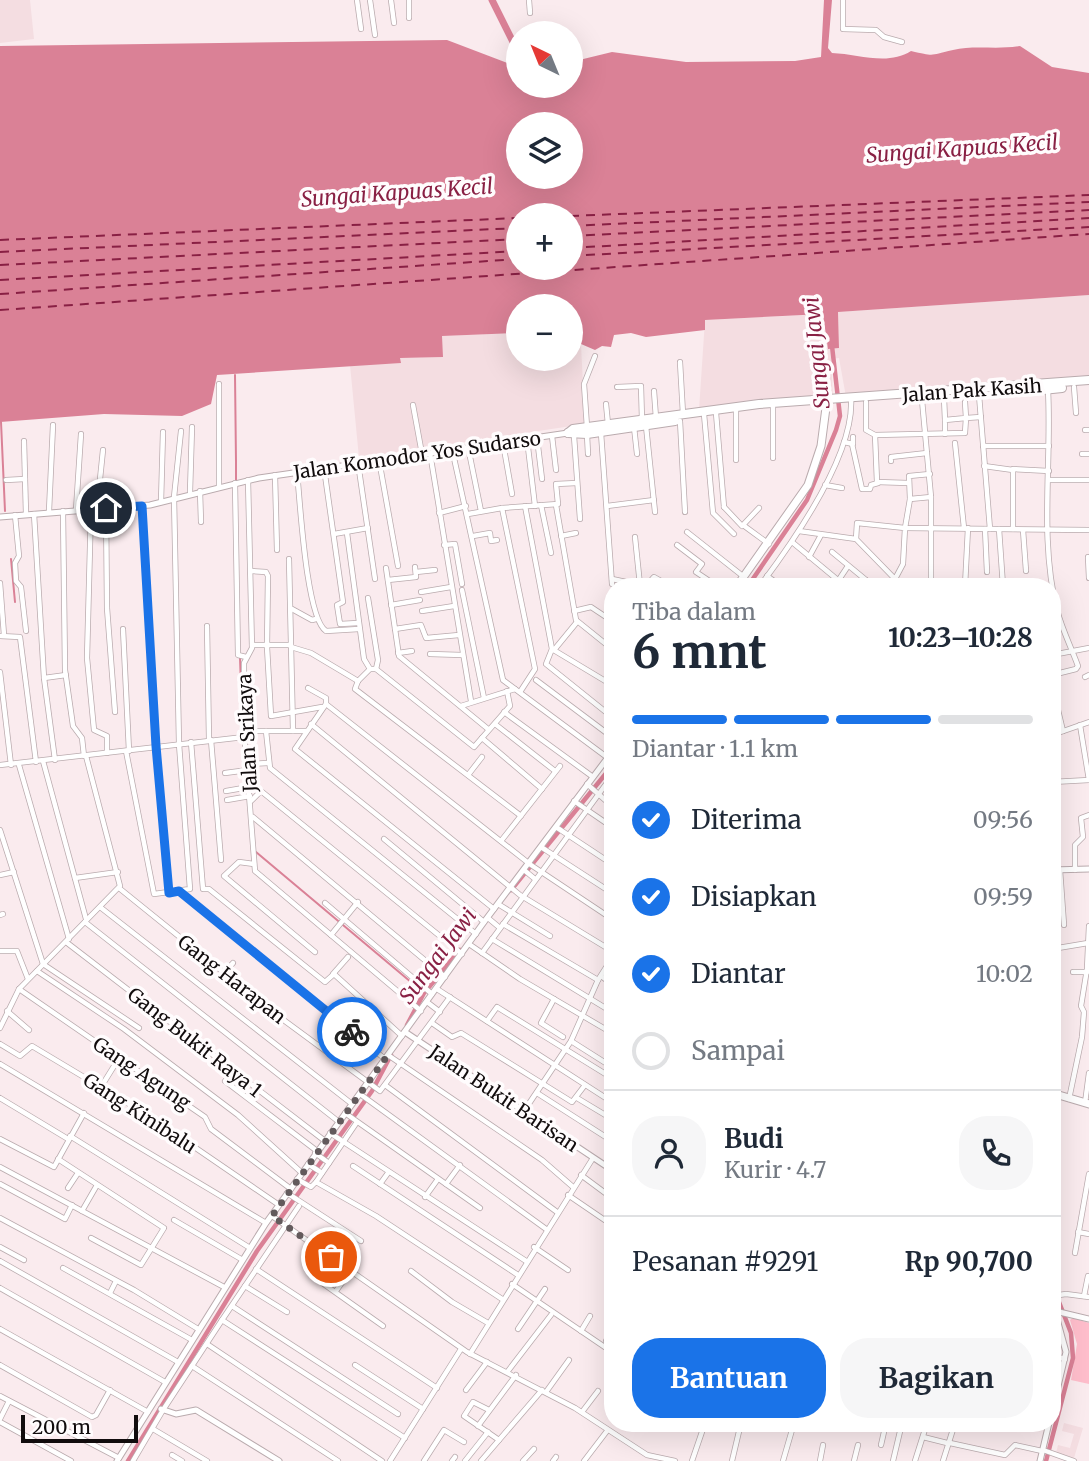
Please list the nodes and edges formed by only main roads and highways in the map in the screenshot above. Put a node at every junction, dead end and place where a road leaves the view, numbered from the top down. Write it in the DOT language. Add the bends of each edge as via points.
graph roads {
  1 [pos="1089,382"];
  2 [pos="907,398"];
  3 [pos="851,400"];
  4 [pos="831,402"];
  5 [pos="682,418"];
  6 [pos="644,422"];
  7 [pos="587,431"];
  8 [pos="571,434"];
  9 [pos="743,578"];
  10 [pos="1061,1096"];
  11 [pos="1087,1103"];
  1 -- 2 [label="highway, Jalan Pak Kasih"];
  1 -- 2 [label="highway, Jalan Pak Kasih" via="1048,390"];
  2 -- 3 [label="highway, Jalan Pak Kasih"];
  2 -- 3 [label="highway, Jalan Pak Kasih"];
  3 -- 4 [label="highway"];
  4 -- 5 [label="highway, Jalan Komodor Yos Sudarso"];
  4 -- 5 [label="highway" via="808,400"];
  4 -- 9 [label="main road" via="808,485"];
  5 -- 6 [label="highway, Jalan Komodor Yos Sudarso"];
  5 -- 6 [label="highway"];
  6 -- 7 [label="highway"];
  6 -- 7 [label="highway, Jalan Komodor Yos Sudarso" via="635,430"];
  7 -- 8 [label="highway, Jalan Komodor Yos Sudarso"];
  10 -- 11 [label="main road"];
}
